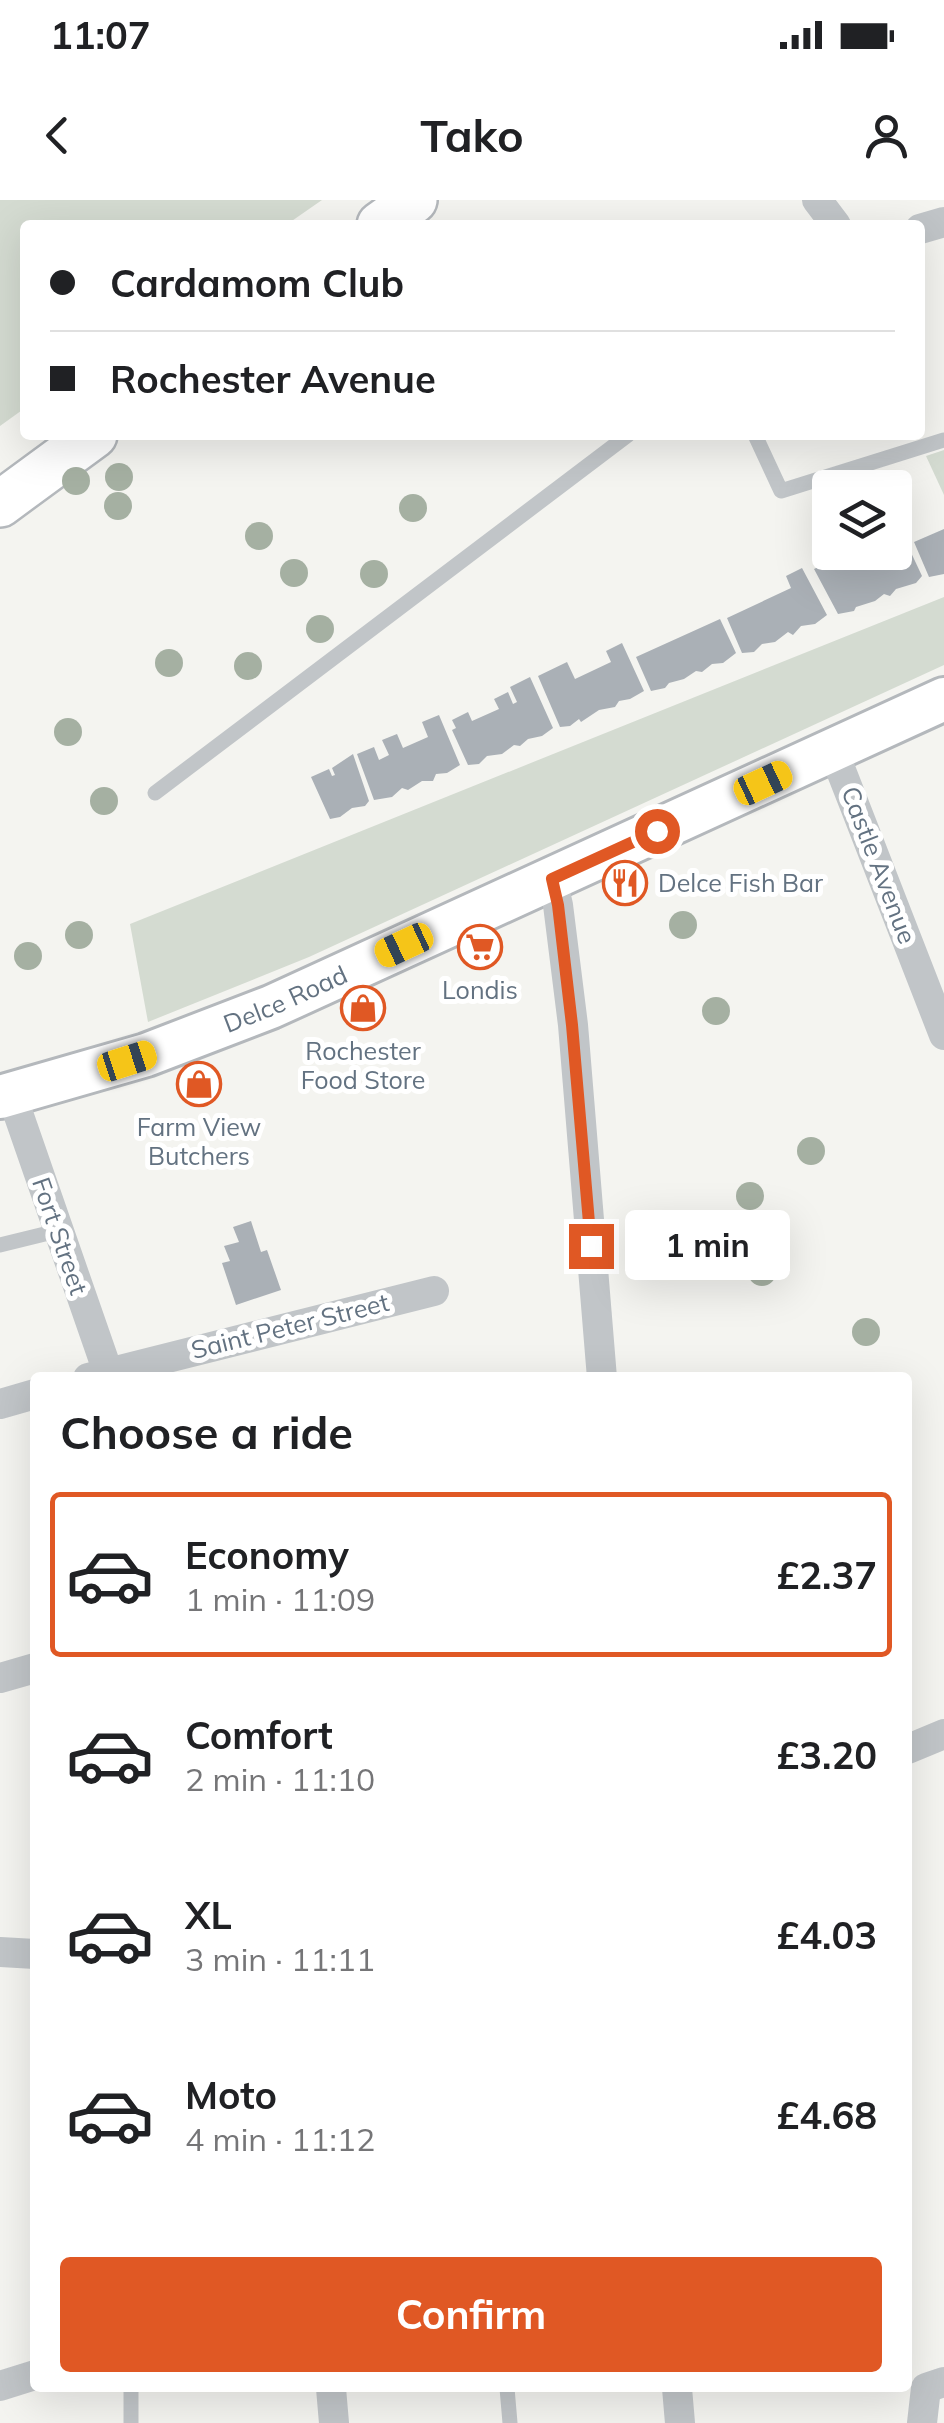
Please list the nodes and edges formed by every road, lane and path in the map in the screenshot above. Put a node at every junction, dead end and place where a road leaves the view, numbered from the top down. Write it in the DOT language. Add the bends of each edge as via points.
graph roads {
  1 [pos="817,200"];
  2 [pos="832,220"];
  3 [pos="87,440"];
  4 [pos="621,440"];
  5 [pos="757,440"];
  6 [pos="944,440"];
  7 [pos="0,504"];
  8 [pos="944,698"];
  9 [pos="834,750"];
  10 [pos="154,793"];
  11 [pos="552,879"];
  12 [pos="944,1036"];
  13 [pos="6,1095"];
  14 [pos="57,1231"];
  15 [pos="0,1245"];
  16 [pos="434,1291"];
  17 [pos="101,1372"];
  18 [pos="118,1372"];
  19 [pos="601,1372"];
  20 [pos="30,1395"];
  21 [pos="0,1404"];
  22 [pos="30,1669"];
  23 [pos="0,1678"];
  24 [pos="944,1734"];
  25 [pos="912,1747"];
  26 [pos="0,1952"];
  27 [pos="30,1954"];
  28 [pos="30,2377"];
  29 [pos="944,2382"];
  30 [pos="0,2386"];
  31 [pos="131,2392"];
  32 [pos="331,2392"];
  33 [pos="507,2392"];
  34 [pos="677,2392"];
  35 [pos="131,2423"];
  36 [pos="334,2423"];
  37 [pos="510,2423"];
  38 [pos="680,2423"];
  39 [pos="922,2423"];
  1 -- 2 [label="street"];
  3 -- 7 [label="main road"];
  4 -- 10 [label="lane"];
  5 -- 6 [label="lane" via="781,491"];
  8 -- 9 [label="street, Delce Road"];
  9 -- 11 [label="street, Delce Road"];
  9 -- 12 [label="street, Castle Avenue"];
  11 -- 13 [label="street, Delce Road" via="271,1007 146,1054"];
  11 -- 19 [label="street" via="572,1025"];
  13 -- 14 [label="street, Fort Street"];
  14 -- 15 [label="lane"];
  14 -- 17 [label="street, Fort Street"];
  16 -- 18 [label="street, Saint Peter Street"];
  20 -- 21 [label="street"];
  22 -- 23 [label="street"];
  24 -- 25 [label="street"];
  26 -- 27 [label="street"];
  28 -- 30 [label="street"];
  29 -- 39 [label="street" via="927,2387"];
  31 -- 35 [label="lane"];
  32 -- 36 [label="street"];
  33 -- 37 [label="lane"];
  34 -- 38 [label="street"];
}
